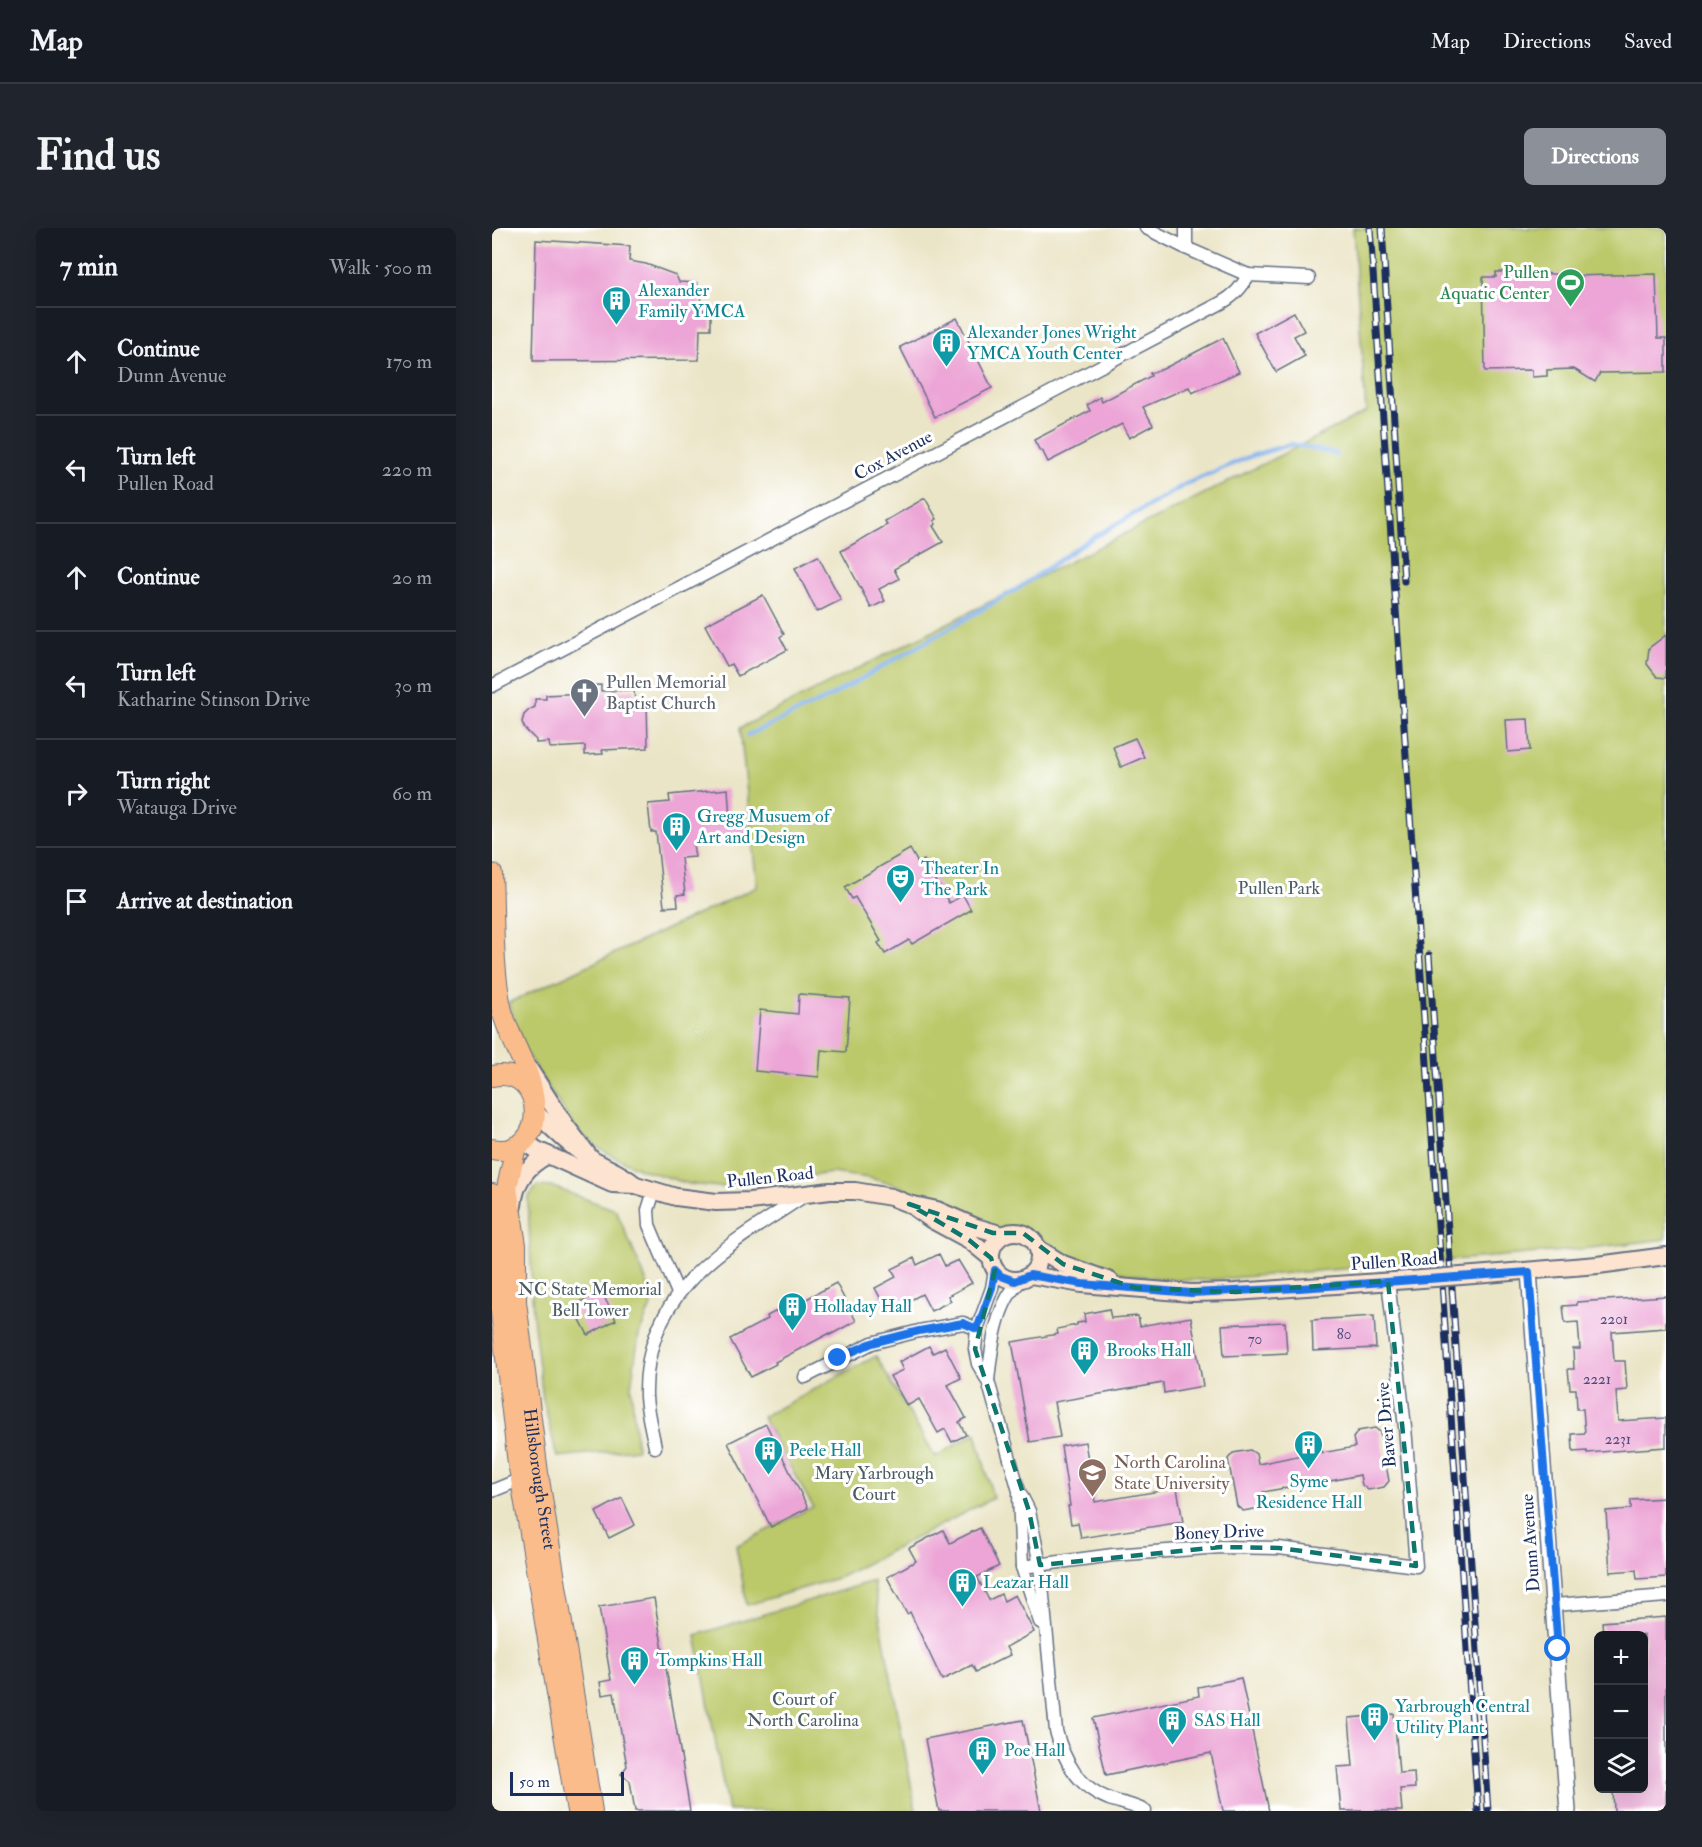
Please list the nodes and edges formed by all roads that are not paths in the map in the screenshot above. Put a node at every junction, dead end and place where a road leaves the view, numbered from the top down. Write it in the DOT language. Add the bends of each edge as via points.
graph roads {
  1 [pos="1146,228"];
  2 [pos="1186,228"];
  3 [pos="1185,248"];
  4 [pos="1248,275"];
  5 [pos="1309,278"];
  6 [pos="492,686"];
  7 [pos="492,874"];
  8 [pos="516,1047"];
  9 [pos="492,1076"];
  10 [pos="535,1108"];
  11 [pos="520,1144"];
  12 [pos="492,1149"];
  13 [pos="548,1155"];
  14 [pos="592,1160"];
  15 [pos="636,1185"];
  16 [pos="654,1191"];
  17 [pos="492,1194"];
  18 [pos="808,1194"];
  19 [pos="909,1204"];
  20 [pos="512,1213"];
  21 [pos="1003,1235"];
  22 [pos="1039,1249"];
  23 [pos="1666,1256"];
  24 [pos="993,1264"];
  25 [pos="1529,1272"];
  26 [pos="495,1277"];
  27 [pos="1027,1277"];
  28 [pos="1389,1281"];
  29 [pos="1125,1287"];
  30 [pos="678,1293"];
  31 [pos="977,1329"];
  32 [pos="805,1377"];
  33 [pos="988,1381"];
  34 [pos="655,1447"];
  35 [pos="530,1476"];
  36 [pos="492,1491"];
  37 [pos="1019,1491"];
  38 [pos="1040,1565"];
  39 [pos="1416,1566"];
  40 [pos="1022,1567"];
  41 [pos="1666,1596"];
  42 [pos="1555,1605"];
  43 [pos="1045,1636"];
  44 [pos="578,1811"];
  45 [pos="592,1811"];
  46 [pos="1145,1811"];
  47 [pos="1568,1811"];
  1 -- 3 [label="street"];
  2 -- 3 [label="street"];
  3 -- 4 [label="street"];
  4 -- 5 [label="street"];
  4 -- 6 [label="street, Cox Avenue" via="1230,298 1212,308"];
  7 -- 8 [label="main road" via="497,988"];
  8 -- 10 [label="main road" via="531,1081"];
  8 -- 14 [label="main road"];
  9 -- 10 [label="main road" via="520,1081 530,1090"];
  10 -- 11 [label="main road, Hillsborough Street" via="534,1125"];
  10 -- 14 [label="main road, Pullen Road" via="569,1144"];
  11 -- 12 [label="main road"];
  11 -- 13 [label="main road, Pullen Road"];
  11 -- 20 [label="main road, Hillsborough Street" via="507,1188"];
  13 -- 15 [label="main road, Pullen Road" via="612,1184"];
  13 -- 20 [label="main road" via="524,1172 516,1188"];
  14 -- 15 [label="main road, Pullen Road"];
  15 -- 16 [label="main road, Pullen Road"];
  16 -- 18 [label="main road, Pullen Road" via="716,1202"];
  16 -- 30 [label="street" via="648,1210 649,1225"];
  17 -- 26 [label="main road, Hillsborough Street" via="497,1233"];
  18 -- 19 [label="main road, Pullen Road" via="855,1191"];
  18 -- 30 [label="street" via="716,1255"];
  19 -- 21 [label="main road, Pullen Road" via="937,1210"];
  19 -- 24 [label="main road, Pullen Road" via="969,1240"];
  20 -- 35 [label="main road, Hillsborough Street"];
  21 -- 22 [label="main road" via="1023,1233"];
  21 -- 24 [label="main road" via="994,1245"];
  22 -- 27 [label="main road" via="1038,1263"];
  22 -- 29 [label="main road, Pullen Road" via="1063,1264"];
  23 -- 25 [label="main road, Pullen Road"];
  24 -- 27 [label="main road" via="1008,1279"];
  24 -- 31 [label="street" via="992,1288"];
  25 -- 28 [label="main road, Pullen Road, bridge"];
  25 -- 42 [label="street, Dunn Avenue"];
  26 -- 35 [label="main road, Hillsborough Street" via="510,1394"];
  27 -- 29 [label="main road, Pullen Road"];
  27 -- 33 [label="street" via="1019,1282 1004,1306 993,1336"];
  28 -- 29 [label="main road, Pullen Road" via="1191,1293"];
  28 -- 39 [label="street, Baver Drive"];
  30 -- 34 [label="street" via="661,1322 649,1366 646,1398"];
  31 -- 32 [label="street" via="963,1323 872,1343"];
  31 -- 33 [label="street" via="978,1364"];
  33 -- 37 [label="street"];
  35 -- 36 [label="street"];
  35 -- 44 [label="main road, Hillsborough Street"];
  35 -- 45 [label="main road, Hillsborough Street"];
  37 -- 38 [label="street" via="1029,1511"];
  37 -- 40 [label="street"];
  38 -- 39 [label="street, Boney Drive" via="1221,1547 1279,1548"];
  38 -- 40 [label="street, Boney Drive"];
  38 -- 43 [label="street"];
  40 -- 43 [label="street"];
  41 -- 42 [label="street"];
  42 -- 47 [label="street, Dunn Avenue"];
  43 -- 46 [label="street" via="1056,1731 1069,1766 1093,1792"];
}
